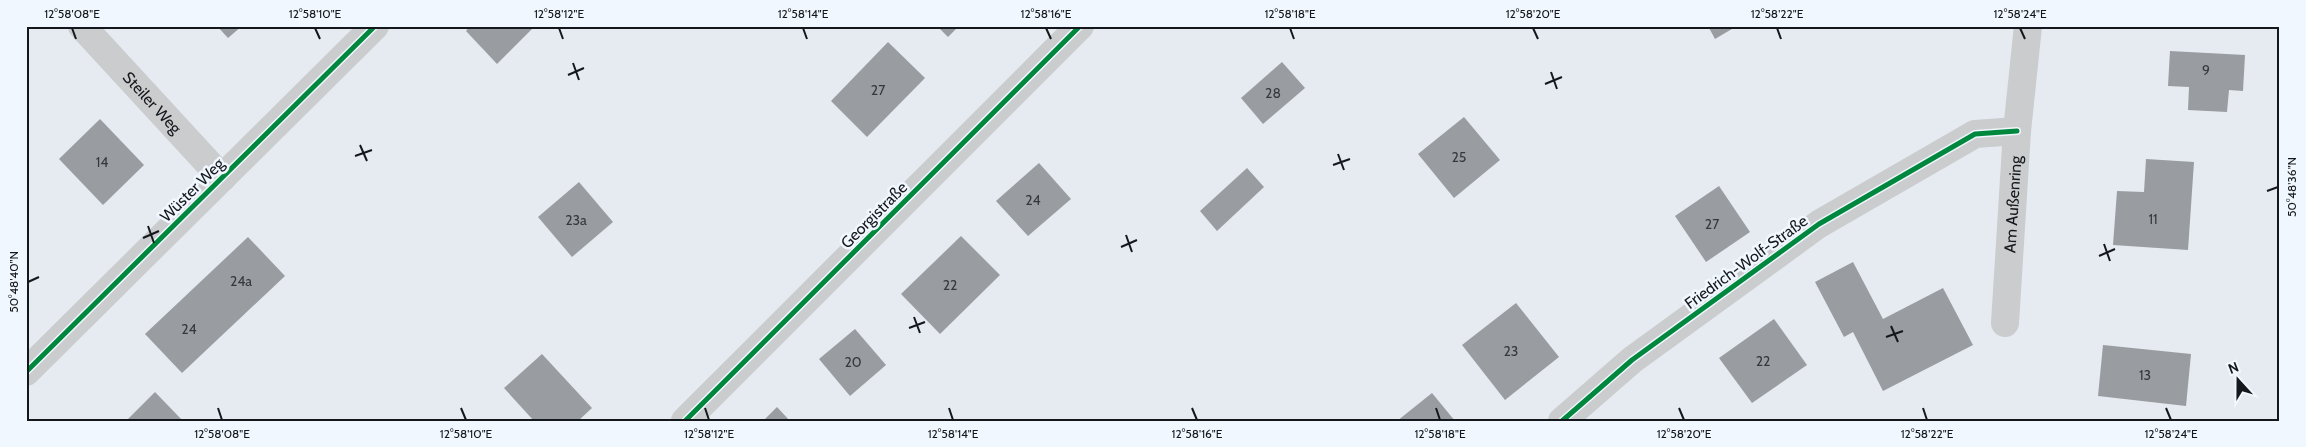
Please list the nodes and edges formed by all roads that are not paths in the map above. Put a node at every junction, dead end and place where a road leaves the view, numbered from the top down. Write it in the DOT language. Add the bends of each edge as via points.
graph roads {
  1 [pos="82,26"];
  2 [pos="375,26"];
  3 [pos="1080,26"];
  4 [pos="2028,26"];
  5 [pos="2017,130"];
  6 [pos="222,178"];
  7 [pos="2005,324"];
  8 [pos="26,372"];
  9 [pos="685,421"];
  10 [pos="1562,421"];
  1 -- 6 [label="street, Steiler Weg"];
  2 -- 6 [label="street, Wüster Weg"];
  3 -- 9 [label="street, Georgistraße"];
  4 -- 5 [label="street, Am Außenring"];
  5 -- 7 [label="street, Am Außenring"];
  5 -- 10 [label="street, Friedrich-Wolf-Straße" via="1975,134 1819,224 1632,360"];
  6 -- 8 [label="street, Wüster Weg"];
}
